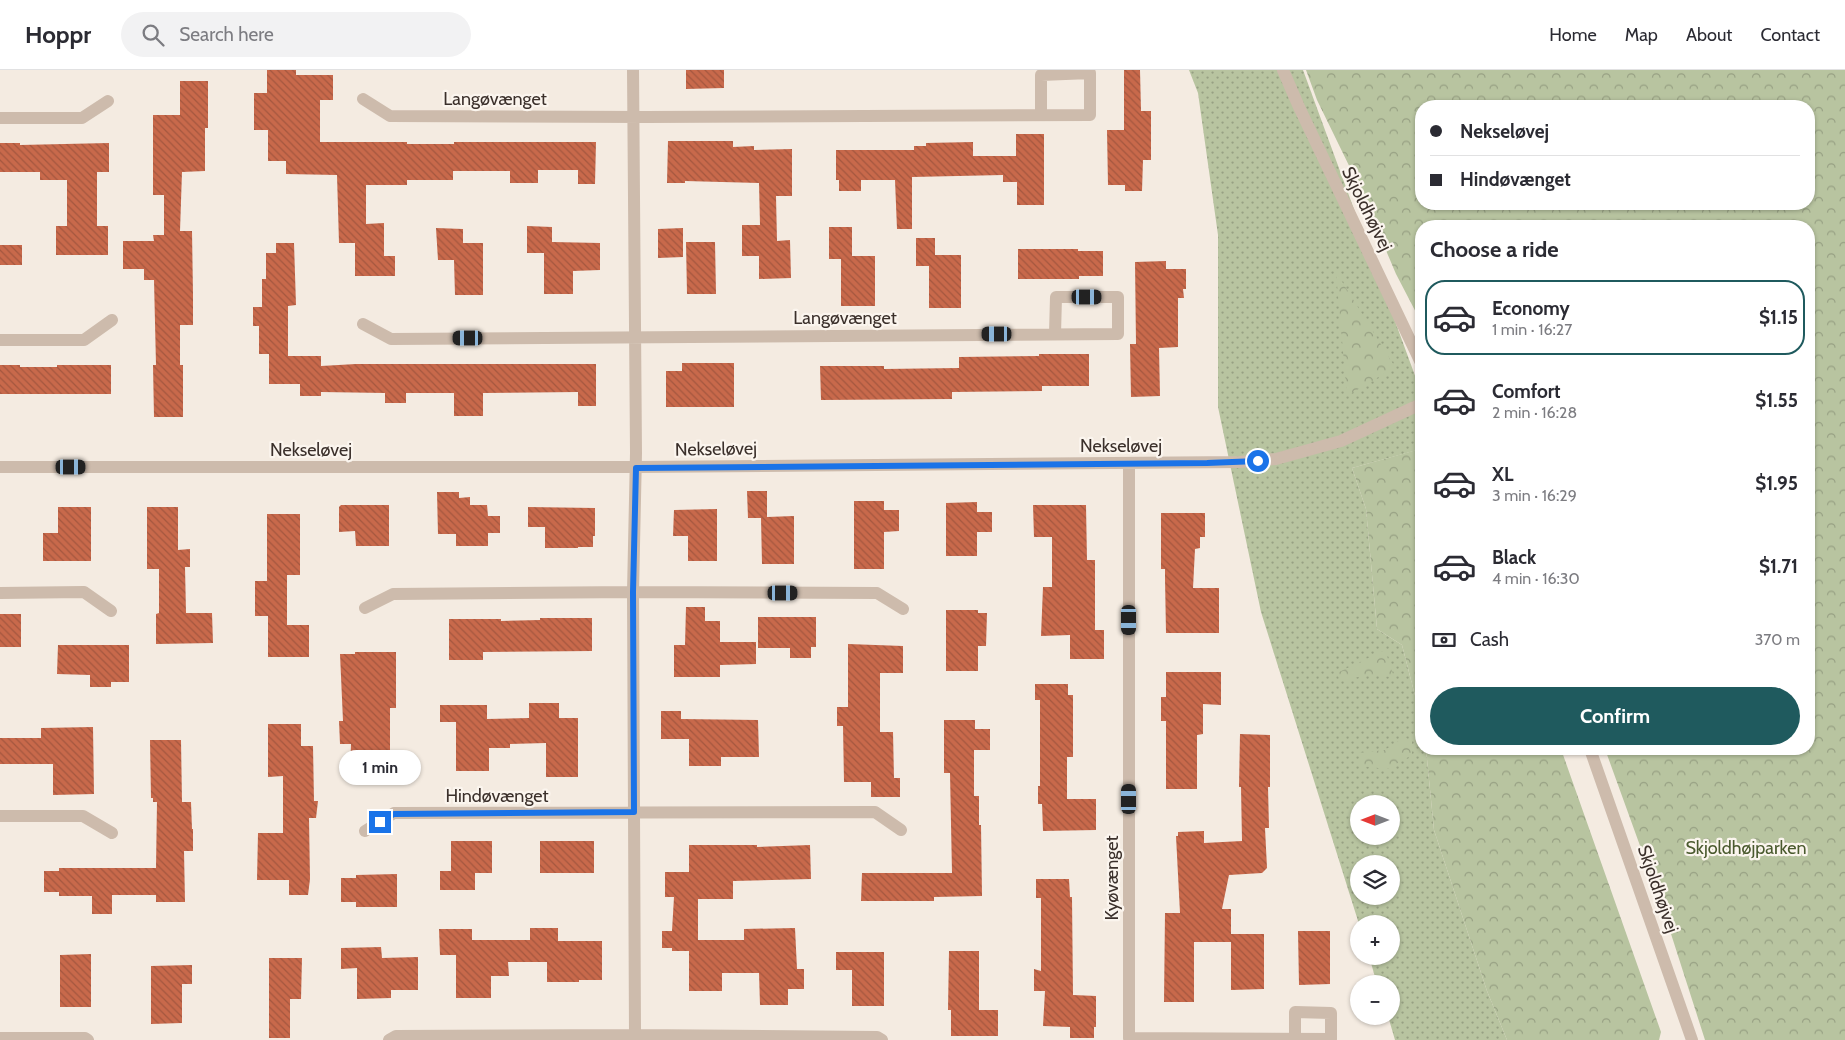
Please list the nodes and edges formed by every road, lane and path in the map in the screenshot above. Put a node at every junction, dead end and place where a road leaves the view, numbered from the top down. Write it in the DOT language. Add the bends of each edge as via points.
graph roads {
  1 [pos="632,70"];
  2 [pos="1283,70"];
  3 [pos="363,99"];
  4 [pos="108,100"];
  5 [pos="1041,115"];
  6 [pos="633,117"];
  7 [pos="0,118"];
  8 [pos="112,320"];
  9 [pos="363,324"];
  10 [pos="1055,334"];
  11 [pos="634,337"];
  12 [pos="0,340"];
  13 [pos="1415,350"];
  14 [pos="1415,407"];
  15 [pos="1129,463"];
  16 [pos="0,467"];
  17 [pos="636,468"];
  18 [pos="633,592"];
  19 [pos="0,593"];
  20 [pos="364,608"];
  21 [pos="903,609"];
  22 [pos="110,611"];
  23 [pos="1592,755"];
  24 [pos="634,812"];
  25 [pos="0,816"];
  26 [pos="901,830"];
  27 [pos="365,831"];
  28 [pos="112,833"];
  29 [pos="635,1035"];
  30 [pos="0,1038"];
  31 [pos="1295,1039"];
  32 [pos="88,1040"];
  33 [pos="390,1040"];
  34 [pos="882,1040"];
  35 [pos="1692,1040"];
  1 -- 6 [label="street"];
  2 -- 13 [label="street, Skjoldhøjvej"];
  3 -- 6 [label="street, Langøvænget" via="390,116"];
  4 -- 7 [label="street" via="82,118"];
  5 -- 5 [label="street, Langøvænget" via="1041,74 1090,73 1090,115"];
  5 -- 6 [label="street, Langøvænget"];
  6 -- 11 [label="street"];
  8 -- 12 [label="street" via="84,340"];
  9 -- 11 [label="street, Langøvænget" via="391,339"];
  10 -- 10 [label="street, Langøvænget" via="1118,334 1118,297 1056,297"];
  10 -- 11 [label="street, Langøvænget"];
  11 -- 17 [label="street"];
  14 -- 15 [label="street, Nekseløvej" via="1341,440 1276,459"];
  15 -- 17 [label="street, Nekseløvej"];
  15 -- 31 [label="street, Kyøvænget" via="1129,1038"];
  16 -- 17 [label="street, Nekseløvej"];
  17 -- 18 [label="street"];
  18 -- 20 [label="street" via="393,594"];
  18 -- 21 [label="street" via="877,593"];
  18 -- 24 [label="street"];
  19 -- 22 [label="street" via="84,592"];
  23 -- 35 [label="street, Skjoldhøjvej"];
  24 -- 26 [label="street, Hindøvænget" via="875,812"];
  24 -- 27 [label="street, Hindøvænget" via="394,814"];
  24 -- 29 [label="street"];
  25 -- 28 [label="street" via="83,816"];
  29 -- 33 [label="street" via="396,1036"];
  29 -- 34 [label="street" via="877,1037"];
  30 -- 32 [label="street"];
}
